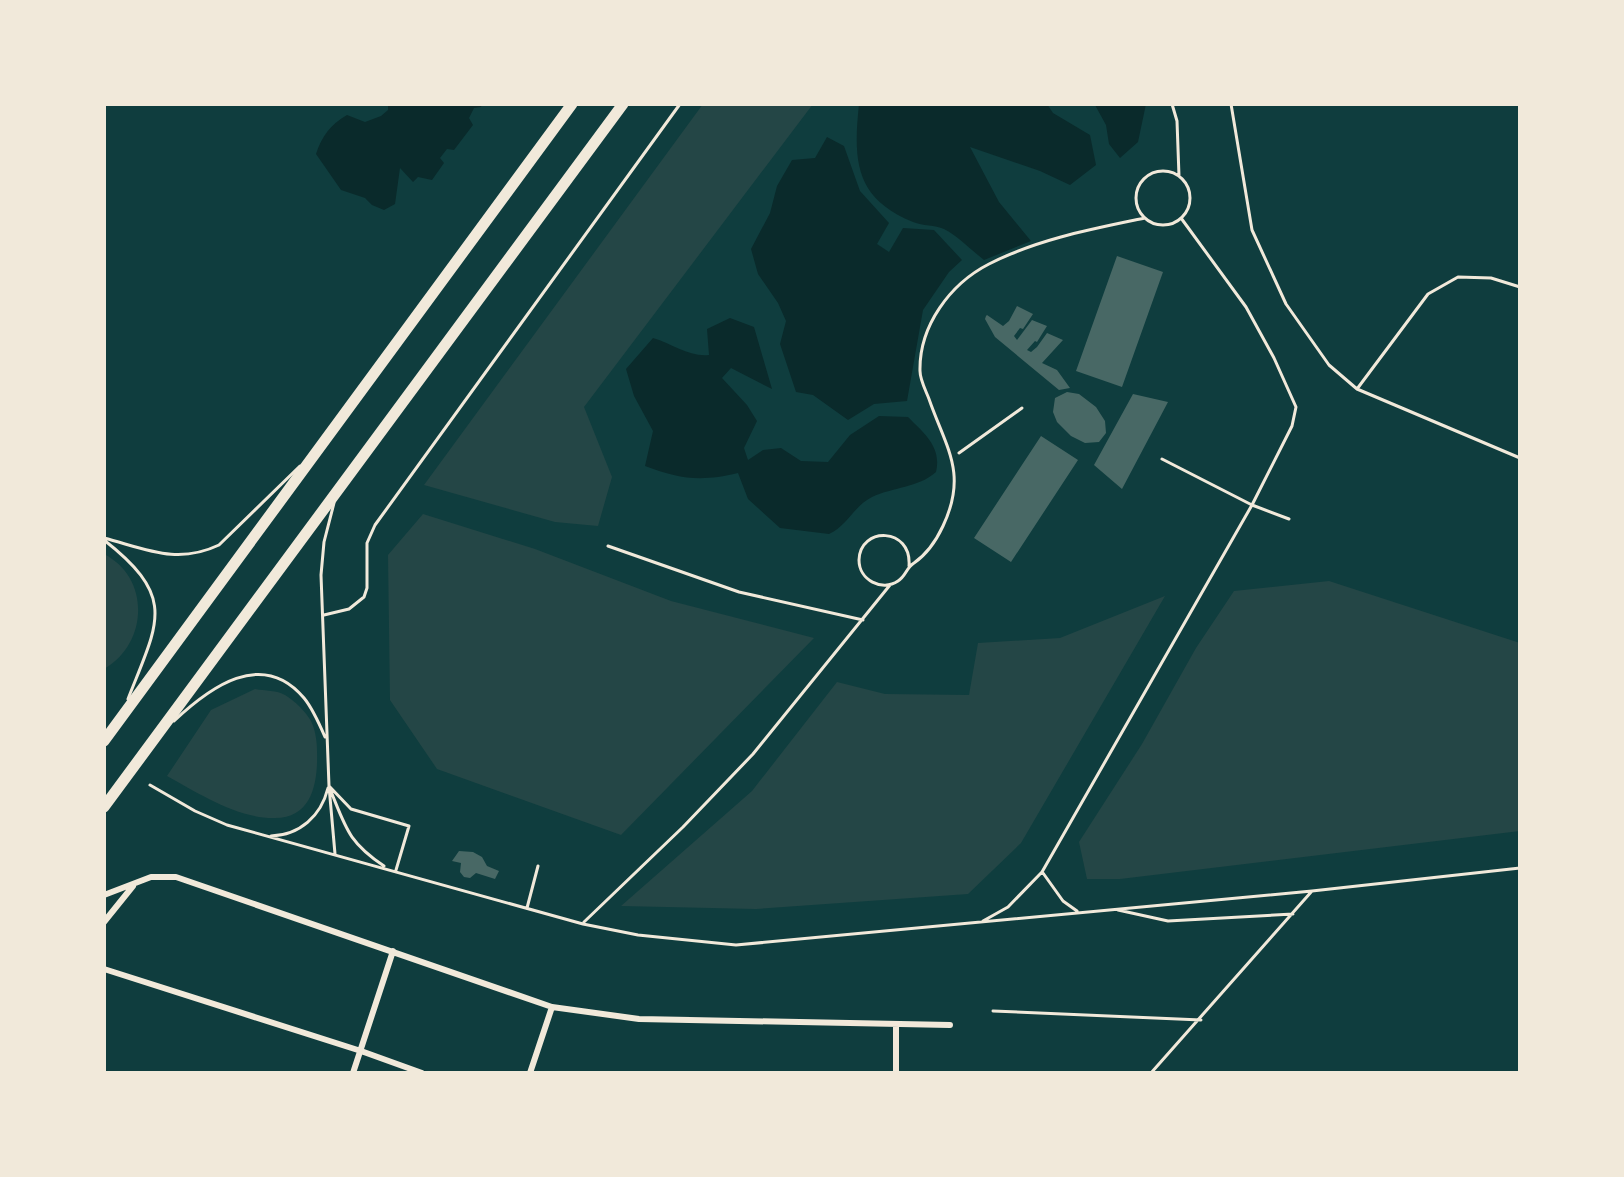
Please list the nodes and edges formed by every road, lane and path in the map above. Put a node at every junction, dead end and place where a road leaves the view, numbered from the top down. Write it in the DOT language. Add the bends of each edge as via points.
graph roads {
  1 [pos="572,104"];
  2 [pos="623,104"];
  3 [pos="680,104"];
  4 [pos="1172,104"];
  5 [pos="1231,104"];
  6 [pos="1179,176"];
  7 [pos="1145,218"];
  8 [pos="1181,218"];
  9 [pos="1520,287"];
  10 [pos="1357,389"];
  11 [pos="1022,408"];
  12 [pos="323,443"];
  13 [pos="952,456"];
  14 [pos="1520,458"];
  15 [pos="1162,459"];
  16 [pos="341,485"];
  17 [pos="1252,505"];
  18 [pos="1289,519"];
  19 [pos="104,539"];
  20 [pos="608,546"];
  21 [pos="909,566"];
  22 [pos="890,585"];
  23 [pos="324,615"];
  24 [pos="863,620"];
  25 [pos="120,720"];
  26 [pos="104,741"];
  27 [pos="327,741"];
  28 [pos="151,743"];
  29 [pos="150,785"];
  30 [pos="329,786"];
  31 [pos="104,807"];
  32 [pos="267,836"];
  33 [pos="335,854"];
  34 [pos="538,866"];
  35 [pos="386,868"];
  36 [pos="1520,868"];
  37 [pos="396,870"];
  38 [pos="1042,872"];
  39 [pos="135,883"];
  40 [pos="1312,891"];
  41 [pos="104,895"];
  42 [pos="527,908"];
  43 [pos="1113,908"];
  44 [pos="1077,911"];
  45 [pos="1293,914"];
  46 [pos="104,922"];
  47 [pos="979,923"];
  48 [pos="583,924"];
  49 [pos="393,951"];
  50 [pos="104,969"];
  51 [pos="552,1007"];
  52 [pos="993,1011"];
  53 [pos="1201,1020"];
  54 [pos="896,1024"];
  55 [pos="950,1025"];
  56 [pos="361,1051"];
  57 [pos="353,1073"];
  58 [pos="422,1073"];
  59 [pos="530,1073"];
  60 [pos="896,1073"];
  61 [pos="1151,1073"];
  1 -- 12 [label="highway"];
  2 -- 16 [label="highway"];
  3 -- 23 [label="lane" via="375,525 367,543 364,597 349,609"];
  4 -- 6 [label="lane"];
  5 -- 10 [label="lane" via="1252,230 1286,304 1329,365"];
  6 -- 7 [label="lane" via="1168,171 1146,176 1136,197"];
  6 -- 8 [label="lane" via="1190,196"];
  7 -- 8 [label="lane" via="1163,225"];
  7 -- 13 [label="lane" via="1021,250 955,287 924,341 920,373"];
  8 -- 17 [label="lane" via="1246,307 1296,407 1292,426"];
  9 -- 10 [label="lane" via="1491,278 1458,277 1428,294"];
  10 -- 14 [label="lane"];
  11 -- 13 [label="path"];
  12 -- 19 [label="lane" via="219,545 205,552 162,554"];
  12 -- 25 [label="highway"];
  13 -- 21 [label="lane" via="955,477 947,517 922,558"];
  15 -- 17 [label="lane"];
  16 -- 23 [label="lane" via="324,542"];
  16 -- 28 [label="highway"];
  17 -- 18 [label="lane"];
  17 -- 38 [label="lane"];
  19 -- 25 [label="lane" via="143,576 157,616"];
  20 -- 24 [label="lane" via="739,592"];
  21 -- 22 [label="lane"];
  21 -- 22 [label="lane" via="908,550 897,538 881,535 867,542 859,557 862,573 874,583"];
  22 -- 24 [label="lane"];
  23 -- 27 [label="lane"];
  24 -- 48 [label="lane" via="753,754"];
  25 -- 26 [label="highway"];
  27 -- 28 [label="lane" via="295,688 275,677 252,674 208,693"];
  27 -- 30 [label="lane"];
  28 -- 31 [label="highway"];
  29 -- 32 [label="lane" via="216,821"];
  30 -- 32 [label="lane" via="312,819 292,832"];
  30 -- 33 [label="lane"];
  30 -- 35 [label="lane" via="352,839"];
  30 -- 37 [label="lane" via="351,809 409,826"];
  32 -- 33 [label="lane"];
  33 -- 35 [label="lane"];
  34 -- 42 [label="lane"];
  35 -- 37 [label="lane"];
  36 -- 40 [label="lane"];
  37 -- 42 [label="lane"];
  38 -- 44 [label="lane"];
  38 -- 47 [label="lane" via="1008,907"];
  39 -- 41 [label="street"];
  39 -- 46 [label="street"];
  39 -- 49 [label="street" via="176,877"];
  40 -- 43 [label="lane"];
  40 -- 45 [label="lane"];
  42 -- 48 [label="lane"];
  43 -- 44 [label="lane"];
  43 -- 45 [label="lane" via="1168,921"];
  44 -- 47 [label="lane"];
  45 -- 53 [label="lane"];
  47 -- 48 [label="lane" via="736,945"];
  49 -- 51 [label="street"];
  49 -- 56 [label="street"];
  50 -- 56 [label="street"];
  51 -- 54 [label="street" via="639,1019"];
  51 -- 59 [label="street"];
  52 -- 53 [label="lane"];
  53 -- 61 [label="lane"];
  54 -- 55 [label="street"];
  54 -- 60 [label="street"];
  56 -- 57 [label="street"];
  56 -- 58 [label="street"];
}
